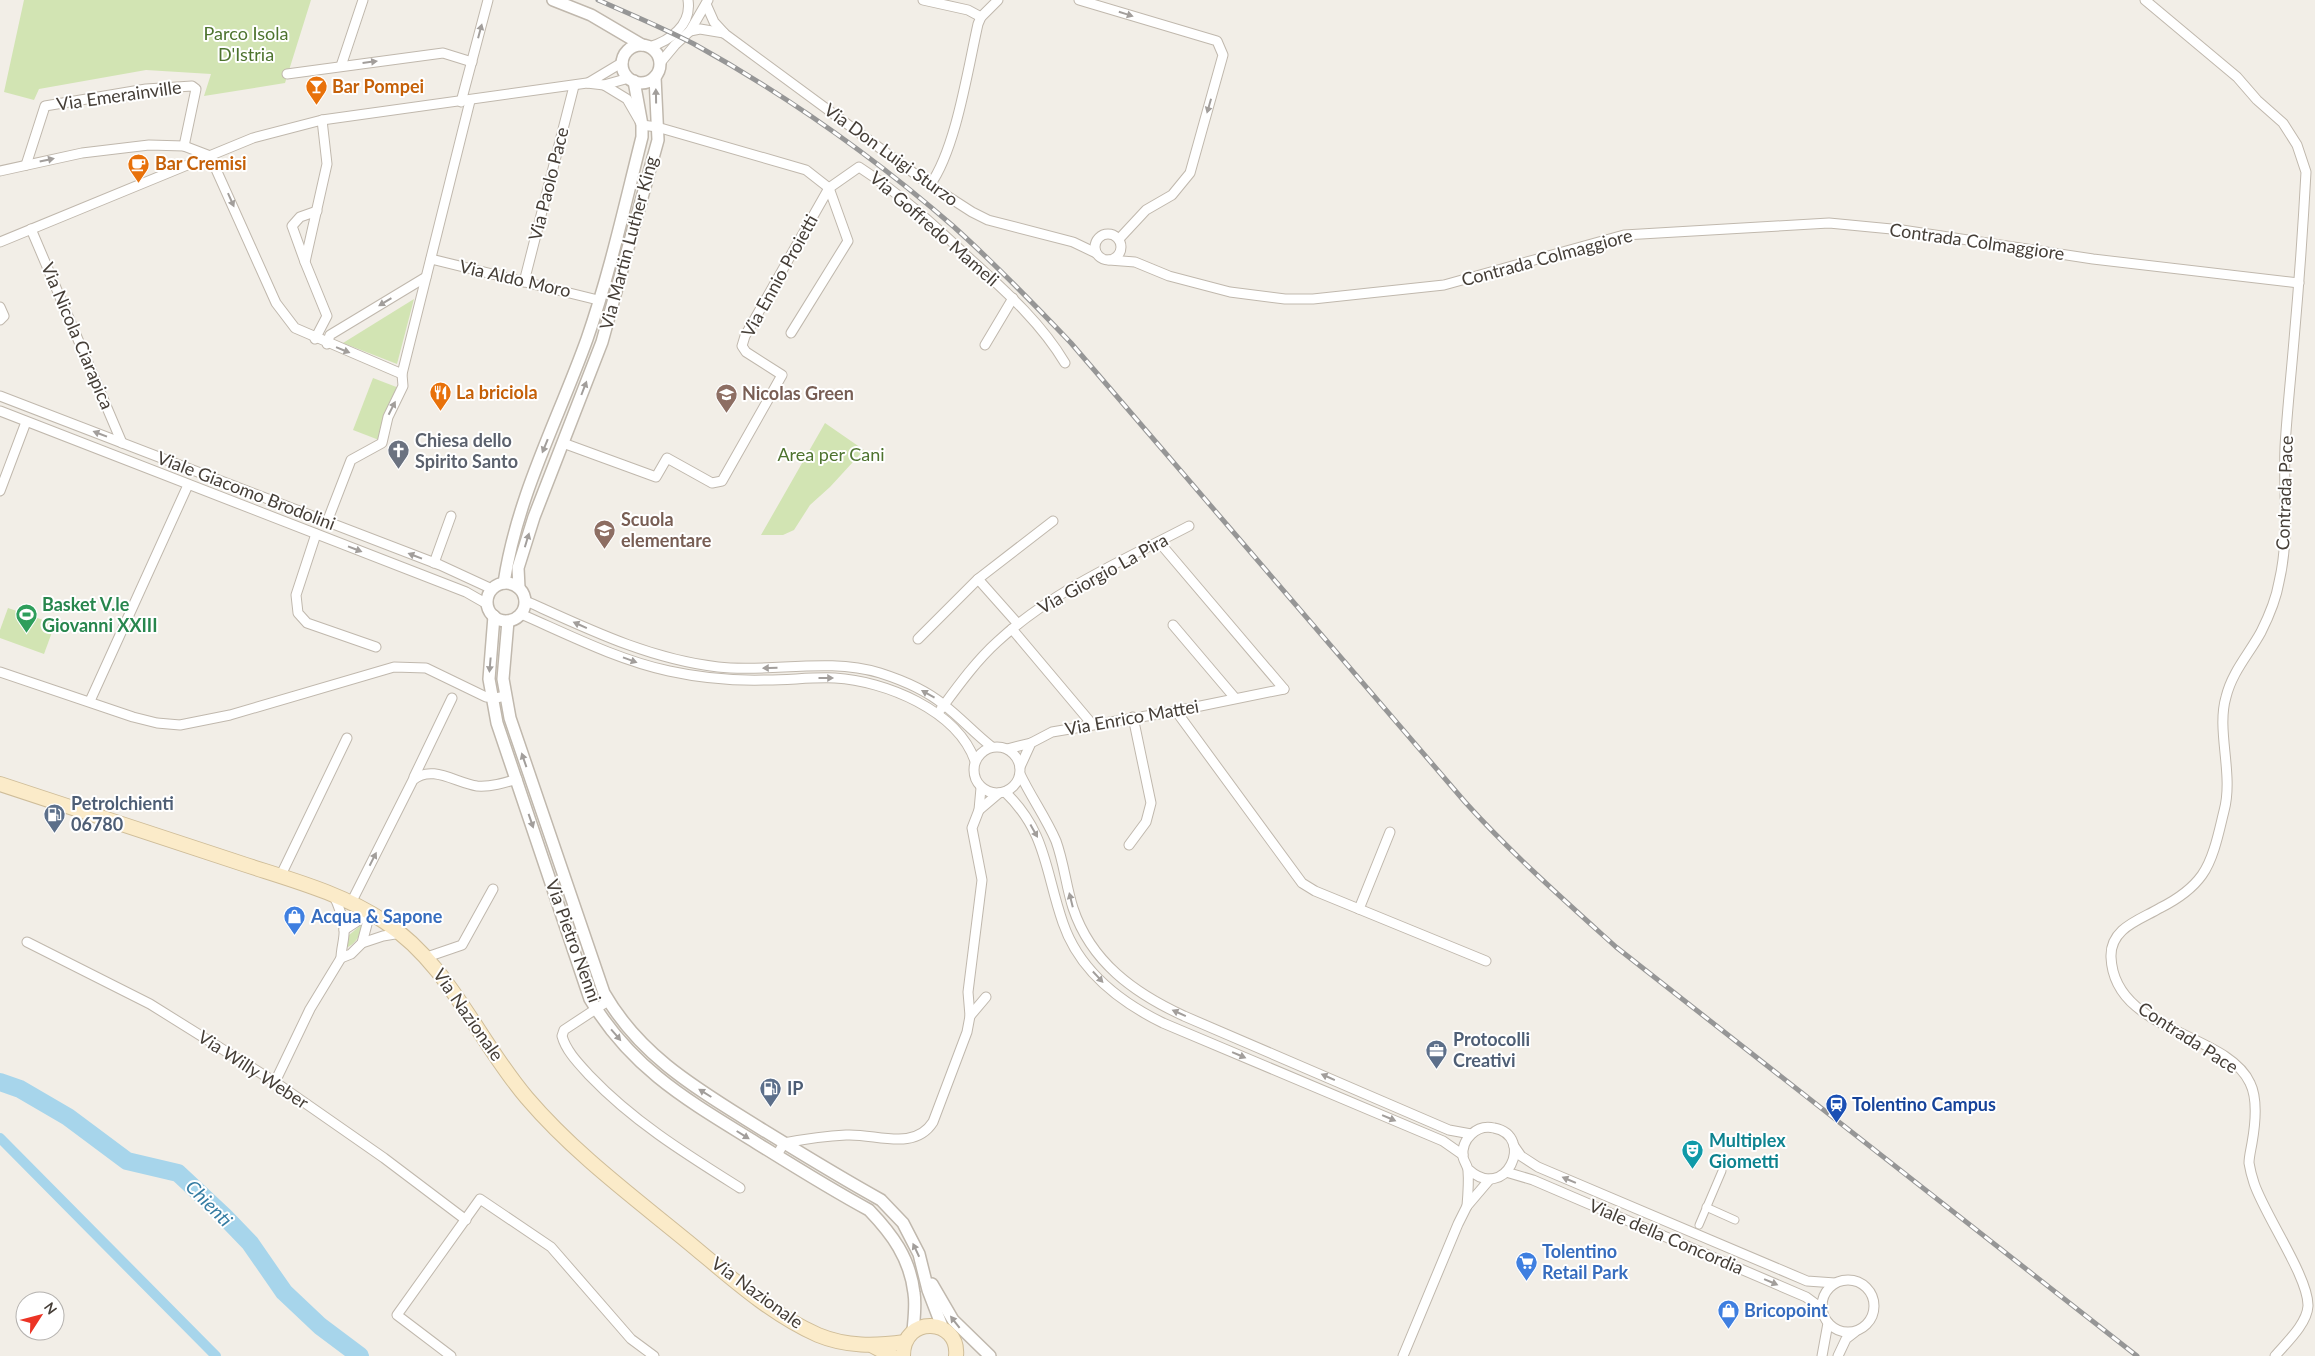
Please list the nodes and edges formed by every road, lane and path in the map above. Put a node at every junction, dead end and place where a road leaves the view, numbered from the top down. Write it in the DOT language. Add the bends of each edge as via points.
graph roads {
  1 [pos="363,0"];
  2 [pos="488,0"];
  3 [pos="553,0"];
  4 [pos="688,0"];
  5 [pos="923,0"];
  6 [pos="998,0"];
  7 [pos="1079,0"];
  8 [pos="2145,0"];
  9 [pos="707,2"];
  10 [pos="981,17"];
  11 [pos="617,31"];
  12 [pos="690,31"];
  13 [pos="725,34"];
  14 [pos="646,46"];
  15 [pos="624,59"];
  16 [pos="472,62"];
  17 [pos="660,63"];
  18 [pos="341,66"];
  19 [pos="288,74"];
  20 [pos="655,77"];
  21 [pos="632,80"];
  22 [pos="587,84"];
  23 [pos="604,85"];
  24 [pos="574,86"];
  25 [pos="466,102"];
  26 [pos="322,120"];
  27 [pos="642,125"];
  28 [pos="657,127"];
  29 [pos="184,146"];
  30 [pos="210,156"];
  31 [pos="26,165"];
  32 [pos="0,172"];
  33 [pos="930,185"];
  34 [pos="829,188"];
  35 [pos="317,211"];
  36 [pos="31,229"];
  37 [pos="1097,240"];
  38 [pos="0,242"];
  39 [pos="1073,242"];
  40 [pos="1120,242"];
  41 [pos="1096,253"];
  42 [pos="431,259"];
  43 [pos="1109,260"];
  44 [pos="304,262"];
  45 [pos="1136,262"];
  46 [pos="426,277"];
  47 [pos="524,282"];
  48 [pos="2299,283"];
  49 [pos="1013,298"];
  50 [pos="1310,299"];
  51 [pos="598,300"];
  52 [pos="791,333"];
  53 [pos="316,339"];
  54 [pos="327,344"];
  55 [pos="985,345"];
  56 [pos="1065,363"];
  57 [pos="402,374"];
  58 [pos="0,396"];
  59 [pos="563,399"];
  60 [pos="577,406"];
  61 [pos="0,411"];
  62 [pos="26,422"];
  63 [pos="122,443"];
  64 [pos="562,443"];
  65 [pos="188,485"];
  66 [pos="0,491"];
  67 [pos="451,516"];
  68 [pos="1053,521"];
  69 [pos="327,522"];
  70 [pos="1189,526"];
  71 [pos="316,534"];
  72 [pos="1159,542"];
  73 [pos="434,563"];
  74 [pos="978,579"];
  75 [pos="504,583"];
  76 [pos="519,588"];
  77 [pos="492,589"];
  78 [pos="526,601"];
  79 [pos="487,604"];
  80 [pos="521,614"];
  81 [pos="494,616"];
  82 [pos="508,621"];
  83 [pos="1173,624"];
  84 [pos="1015,626"];
  85 [pos="603,636"];
  86 [pos="918,639"];
  87 [pos="376,647"];
  88 [pos="598,648"];
  89 [pos="0,672"];
  90 [pos="505,696"];
  91 [pos="452,698"];
  92 [pos="491,698"];
  93 [pos="1235,698"];
  94 [pos="90,701"];
  95 [pos="944,705"];
  96 [pos="1176,711"];
  97 [pos="938,714"];
  98 [pos="1132,717"];
  99 [pos="1092,724"];
  100 [pos="347,738"];
  101 [pos="1031,743"];
  102 [pos="992,747"];
  103 [pos="1006,749"];
  104 [pos="975,761"];
  105 [pos="1020,771"];
  106 [pos="517,779"];
  107 [pos="413,780"];
  108 [pos="0,784"];
  109 [pos="981,788"];
  110 [pos="1002,793"];
  111 [pos="979,810"];
  112 [pos="1390,832"];
  113 [pos="1129,845"];
  114 [pos="280,877"];
  115 [pos="493,889"];
  116 [pos="333,894"];
  117 [pos="351,903"];
  118 [pos="1359,909"];
  119 [pos="370,913"];
  120 [pos="344,930"];
  121 [pos="400,933"];
  122 [pos="27,942"];
  123 [pos="362,943"];
  124 [pos="427,957"];
  125 [pos="341,958"];
  126 [pos="1486,961"];
  127 [pos="986,997"];
  128 [pos="608,1001"];
  129 [pos="596,1008"];
  130 [pos="970,1016"];
  131 [pos="275,1082"];
  132 [pos="1470,1134"];
  133 [pos="784,1143"];
  134 [pos="1514,1146"];
  135 [pos="777,1155"];
  136 [pos="1463,1155"];
  137 [pos="1468,1169"];
  138 [pos="1722,1171"];
  139 [pos="1506,1172"];
  140 [pos="841,1178"];
  141 [pos="1490,1179"];
  142 [pos="740,1188"];
  143 [pos="834,1191"];
  144 [pos="1467,1206"];
  145 [pos="1706,1207"];
  146 [pos="466,1220"];
  147 [pos="1735,1220"];
  148 [pos="1699,1225"];
  149 [pos="922,1268"];
  150 [pos="1835,1283"];
  151 [pos="1822,1308"];
  152 [pos="1828,1323"];
  153 [pos="942,1329"];
  154 [pos="1855,1331"];
  155 [pos="909,1336"];
  156 [pos="873,1346"];
  157 [pos="959,1354"];
  158 [pos="451,1356"];
  159 [pos="654,1356"];
  160 [pos="892,1356"];
  161 [pos="903,1356"];
  162 [pos="990,1356"];
  163 [pos="1403,1356"];
  164 [pos="1822,1356"];
  165 [pos="1838,1356"];
  166 [pos="2275,1356"];
  1 -- 18 [label="street"];
  16 -- 2 [label="street, one-way"];
  3 -- 11 [label="street" via="591,15"];
  4 -- 14 [label="street" via="687,15 678,30 669,39"];
  5 -- 10 [label="street" via="968,10"];
  6 -- 10 [label="street"];
  7 -- 40 [label="street, one-way" via="1217,42 1223,55 1190,173 1172,195 1146,210"];
  8 -- 48 [label="street" via="2237,77 2256,100 2283,123 2297,145 2306,172"];
  9 -- 12 [label="street"];
  9 -- 13 [label="street, Via Don Luigi Sturzo" via="714,22"];
  10 -- 33 [label="street" via="957,118 942,162"];
  11 -- 14 [label="street"];
  11 -- 15 [label="street"];
  12 -- 13 [label="street, Via Don Luigi Sturzo" via="700,29"];
  12 -- 17 [label="street"];
  13 -- 33 [label="street, Via Don Luigi Sturzo"];
  14 -- 15 [label="street" via="632,48"];
  14 -- 17 [label="street" via="657,54"];
  15 -- 21 [label="street" via="626,74"];
  15 -- 22 [label="street"];
  18 -- 16 [label="street, one-way" via="443,53"];
  16 -- 25 [label="street"];
  17 -- 20 [label="street"];
  18 -- 19 [label="street"];
  20 -- 21 [label="street" via="645,82"];
  28 -- 20 [label="street, Via Martin Luther King, one-way"];
  21 -- 23 [label="street"];
  21 -- 27 [label="street, Via Martin Luther King"];
  22 -- 23 [label="street"];
  22 -- 24 [label="street"];
  23 -- 27 [label="street" via="627,99"];
  24 -- 25 [label="street"];
  24 -- 47 [label="street, Via Paolo Pace"];
  25 -- 26 [label="street"];
  25 -- 42 [label="street"];
  26 -- 30 [label="street" via="253,138"];
  26 -- 35 [label="street" via="327,164"];
  27 -- 28 [label="street"];
  27 -- 51 [label="street, Via Martin Luther King" via="642,137 621,223"];
  28 -- 34 [label="street" via="806,170"];
  60 -- 28 [label="street, Via Martin Luther King, one-way" via="613,304 658,140"];
  29 -- 30 [label="street"];
  31 -- 29 [label="street, one-way" via="128,147"];
  29 -- 31 [label="street, Via Emerainville" via="196,89 192,86 146,89 45,106"];
  30 -- 36 [label="street"];
  30 -- 53 [label="street, one-way" via="276,303 295,328"];
  31 -- 32 [label="street"];
  33 -- 39 [label="street, Via Don Luigi Sturzo" via="988,220"];
  34 -- 49 [label="street, Via Goffredo Mameli" via="859,166 891,188"];
  34 -- 52 [label="street" via="848,241"];
  34 -- 64 [label="street, Via Ennio Proietti" via="745,336 742,346 746,352 782,375 718,484 667,458 656,477"];
  35 -- 44 [label="street"];
  35 -- 44 [label="street" via="300,217 292,226"];
  36 -- 38 [label="street"];
  36 -- 63 [label="street, Via Nicola Ciarapica"];
  37 -- 39 [label="street, Via Don Luigi Sturzo"];
  37 -- 40 [label="street, Via Don Luigi Sturzo" via="1107,234"];
  37 -- 41 [label="street"];
  39 -- 41 [label="street, Via Don Luigi Sturzo"];
  40 -- 43 [label="street" via="1119,253"];
  40 -- 45 [label="street, Via Don Luigi Sturzo"];
  41 -- 43 [label="street, Via Don Luigi Sturzo"];
  42 -- 46 [label="street"];
  42 -- 47 [label="street, Via Aldo Moro"];
  43 -- 45 [label="street, Via Don Luigi Sturzo"];
  44 -- 53 [label="street" via="327,316"];
  45 -- 50 [label="street, Via Don Luigi Sturzo" via="1169,276 1230,292"];
  46 -- 54 [label="street, one-way" via="330,335"];
  46 -- 57 [label="street"];
  47 -- 51 [label="street, Via Aldo Moro"];
  48 -- 50 [label="street, Contrada Colmaggiore" via="1829,223 1624,235 1444,285"];
  48 -- 166 [label="street, Contrada Pace" via="2285,450 2287,521 2280,580 2272,608 2234,674 2225,700 2226,806 2204,872 2189,889 2163,907 2128,924 2115,940 2111,955 2115,978 2130,1000 2152,1019 2222,1055 2251,1083 2254,1108 2249,1161 2254,1183 2300,1280 2308,1308 2302,1322"];
  49 -- 55 [label="street, Via Goffredo Mameli"];
  49 -- 56 [label="street, Via Goffredo Mameli" via="1050,338"];
  51 -- 59 [label="street, Via Martin Luther King" via="588,337"];
  53 -- 54 [label="street"];
  54 -- 57 [label="street, one-way"];
  69 -- 57 [label="street, one-way" via="351,460 382,443 388,417 403,386"];
  63 -- 58 [label="street, Viale Giacomo Brodolini, one-way"];
  59 -- 60 [label="street"];
  59 -- 75 [label="street, Via Martin Luther King, one-way" via="520,510"];
  60 -- 64 [label="street, Via Martin Luther King"];
  61 -- 62 [label="street, Viale Giacomo Brodolini"];
  62 -- 65 [label="street, Viale Giacomo Brodolini"];
  62 -- 66 [label="street"];
  63 -- 69 [label="street, Viale Giacomo Brodolini"];
  76 -- 64 [label="street, Via Martin Luther King, one-way" via="518,568 528,534"];
  65 -- 71 [label="street, Viale Giacomo Brodolini"];
  65 -- 94 [label="street"];
  67 -- 73 [label="street"];
  68 -- 74 [label="street"];
  73 -- 69 [label="street, Viale Giacomo Brodolini, one-way"];
  70 -- 72 [label="street, Via Giorgio La Pira"];
  71 -- 79 [label="street, Viale Giacomo Brodolini, one-way" via="466,592"];
  71 -- 87 [label="street" via="296,595 298,613 307,624"];
  72 -- 84 [label="street, Via Giorgio La Pira" via="1064,592"];
  72 -- 93 [label="street, Via Enrico Mattei" via="1284,689"];
  73 -- 77 [label="street, Viale Giacomo Brodolini"];
  74 -- 84 [label="street"];
  74 -- 86 [label="street"];
  75 -- 76 [label="street"];
  75 -- 77 [label="street"];
  76 -- 78 [label="street"];
  77 -- 79 [label="street"];
  78 -- 80 [label="street"];
  85 -- 78 [label="street, one-way"];
  79 -- 81 [label="street"];
  80 -- 82 [label="street"];
  80 -- 88 [label="street"];
  81 -- 82 [label="street"];
  81 -- 92 [label="street, Via Pietro Nenni, one-way" via="489,678"];
  82 -- 90 [label="street, Via Pietro Nenni" via="503,679"];
  83 -- 93 [label="street"];
  84 -- 95 [label="street, Via Giorgio La Pira" via="980,659"];
  84 -- 99 [label="street"];
  85 -- 88 [label="street"];
  95 -- 85 [label="street, one-way" via="908,684 878,673 840,666 718,667 672,659"];
  88 -- 97 [label="street, one-way" via="669,671 715,679 837,678 875,685"];
  89 -- 94 [label="street"];
  90 -- 92 [label="street"];
  128 -- 90 [label="street, Via Pietro Nenni, one-way"];
  91 -- 107 [label="street"];
  92 -- 94 [label="street" via="442,674 414,666 394,667 230,715 186,724 157,723"];
  92 -- 106 [label="street, Via Pietro Nenni" via="496,723"];
  93 -- 96 [label="street, Via Enrico Mattei"];
  95 -- 97 [label="street, Via Giorgio La Pira"];
  95 -- 102 [label="street"];
  96 -- 98 [label="street, Via Enrico Mattei"];
  96 -- 118 [label="street" via="1302,883"];
  97 -- 104 [label="street" via="961,736"];
  98 -- 99 [label="street, Via Enrico Mattei"];
  98 -- 113 [label="street" via="1151,803 1146,822"];
  99 -- 101 [label="street, Via Enrico Mattei" via="1052,732"];
  100 -- 114 [label="street"];
  101 -- 103 [label="street, Via Enrico Mattei"];
  101 -- 105 [label="street"];
  102 -- 103 [label="street"];
  102 -- 104 [label="street" via="984,750"];
  103 -- 105 [label="street" via="1017,758"];
  104 -- 109 [label="street" via="974,775"];
  105 -- 110 [label="street" via="1013,787"];
  132 -- 105 [label="street, one-way" via="1449,1130 1184,1016 1129,986 1106,964 1083,932 1055,840"];
  106 -- 107 [label="street" via="479,786 429,772"];
  106 -- 129 [label="street, Via Pietro Nenni, one-way" via="590,999"];
  117 -- 107 [label="street, one-way"];
  108 -- 114 [label="main road, Via Nazionale"];
  109 -- 110 [label="street"];
  109 -- 111 [label="street"];
  110 -- 111 [label="street"];
  110 -- 136 [label="street, one-way" via="1022,810 1044,850 1069,937 1088,966 1123,1000 1163,1022 1443,1142"];
  111 -- 130 [label="street" via="972,828 982,880 968,992"];
  112 -- 118 [label="street"];
  114 -- 116 [label="main road, Via Nazionale"];
  115 -- 124 [label="street" via="462,945"];
  116 -- 117 [label="main road, Via Nazionale"];
  116 -- 120 [label="street"];
  117 -- 119 [label="main road, Via Nazionale"];
  118 -- 126 [label="street"];
  119 -- 120 [label="street"];
  119 -- 121 [label="main road, Via Nazionale"];
  119 -- 123 [label="street"];
  120 -- 125 [label="street"];
  121 -- 123 [label="street"];
  121 -- 124 [label="main road, Via Nazionale"];
  122 -- 131 [label="street, Via Willy Weber" via="150,1004"];
  123 -- 125 [label="street" via="351,954"];
  124 -- 156 [label="main road, Via Nazionale" via="526,1096 574,1148 750,1292 798,1324 837,1342"];
  125 -- 131 [label="street" via="310,1009"];
  127 -- 130 [label="street"];
  128 -- 129 [label="street"];
  133 -- 128 [label="street, Via Pietro Nenni, one-way" via="690,1084 651,1054"];
  129 -- 135 [label="street, Via Pietro Nenni, one-way" via="641,1064 683,1097"];
  129 -- 142 [label="street" via="564,1030 562,1036 564,1045 581,1067 646,1127"];
  130 -- 133 [label="street" via="948,1086 928,1131 894,1140 849,1134"];
  131 -- 146 [label="street, Via Willy Weber"];
  132 -- 134 [label="street" via="1492,1127 1506,1133"];
  132 -- 136 [label="street"];
  133 -- 135 [label="street"];
  133 -- 140 [label="street, Via Pietro Nenni"];
  134 -- 139 [label="street" via="1514,1160"];
  150 -- 134 [label="street, one-way" via="1807,1280 1538,1167 1521,1156"];
  135 -- 143 [label="street, Via Pietro Nenni"];
  136 -- 137 [label="street"];
  137 -- 141 [label="street" via="1474,1175"];
  137 -- 144 [label="street"];
  138 -- 145 [label="street"];
  139 -- 141 [label="street"];
  139 -- 151 [label="street, Viale della Concordia, one-way" via="1533,1180 1677,1240 1806,1297"];
  140 -- 143 [label="street"];
  149 -- 140 [label="street, Via Pietro Nenni, one-way" via="919,1254 903,1223 881,1200"];
  141 -- 144 [label="street"];
  143 -- 155 [label="street, Via Pietro Nenni" via="869,1210 892,1233 906,1262 914,1293"];
  144 -- 163 [label="street"];
  145 -- 147 [label="street" via="1715,1215"];
  145 -- 148 [label="street"];
  146 -- 158 [label="street" via="397,1315"];
  146 -- 159 [label="street" via="480,1199 551,1247 631,1339"];
  149 -- 153 [label="street, Via Pietro Nenni"];
  162 -- 149 [label="street, one-way" via="953,1320"];
  150 -- 151 [label="street" via="1824,1294"];
  150 -- 154 [label="street" via="1852,1280 1860,1283 1870,1294 1874,1308 1872,1316"];
  151 -- 152 [label="street"];
  152 -- 154 [label="street" via="1840,1331"];
  152 -- 164 [label="street"];
  153 -- 155 [label="main road, Via Nazionale" via="928,1326"];
  153 -- 157 [label="main road" via="953,1338"];
  154 -- 165 [label="street"];
  155 -- 156 [label="main road, Via Nazionale"];
  155 -- 161 [label="main road"];
  156 -- 160 [label="main road, Via Nazionale"];
}
